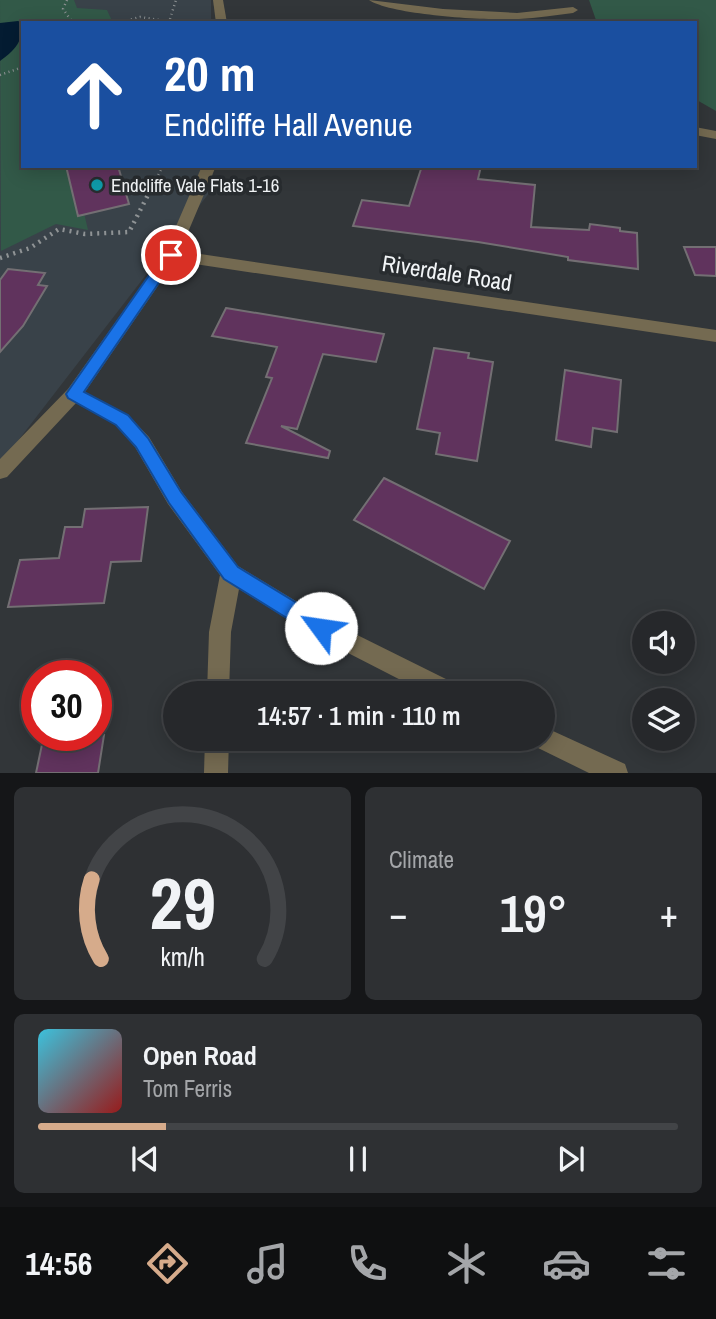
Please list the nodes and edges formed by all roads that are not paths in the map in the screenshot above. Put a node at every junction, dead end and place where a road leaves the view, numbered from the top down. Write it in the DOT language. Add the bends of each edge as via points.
graph roads {
  1 [pos="218,0"];
  2 [pos="374,0"];
  3 [pos="573,10"];
  4 [pos="222,21"];
  5 [pos="697,131"];
  6 [pos="716,135"];
  7 [pos="208,168"];
  8 [pos="171,255"];
  9 [pos="716,337"];
  10 [pos="74,394"];
  11 [pos="0,471"];
  12 [pos="231,573"];
  13 [pos="218,681"];
  14 [pos="426,681"];
  15 [pos="555,744"];
  16 [pos="217,751"];
  17 [pos="216,773"];
  18 [pos="616,773"];
  1 -- 4 [label="street"];
  2 -- 3 [label="street" via="443,12 517,16"];
  5 -- 6 [label="street"];
  7 -- 8 [label="street"];
  8 -- 9 [label="street, Riverdale Road"];
  8 -- 10 [label="street"];
  10 -- 11 [label="street"];
  10 -- 12 [label="street" via="122,420 142,442 175,498"];
  12 -- 13 [label="street" via="220,632"];
  12 -- 14 [label="street" via="321,628"];
  15 -- 18 [label="street"];
  16 -- 17 [label="street"];
}
